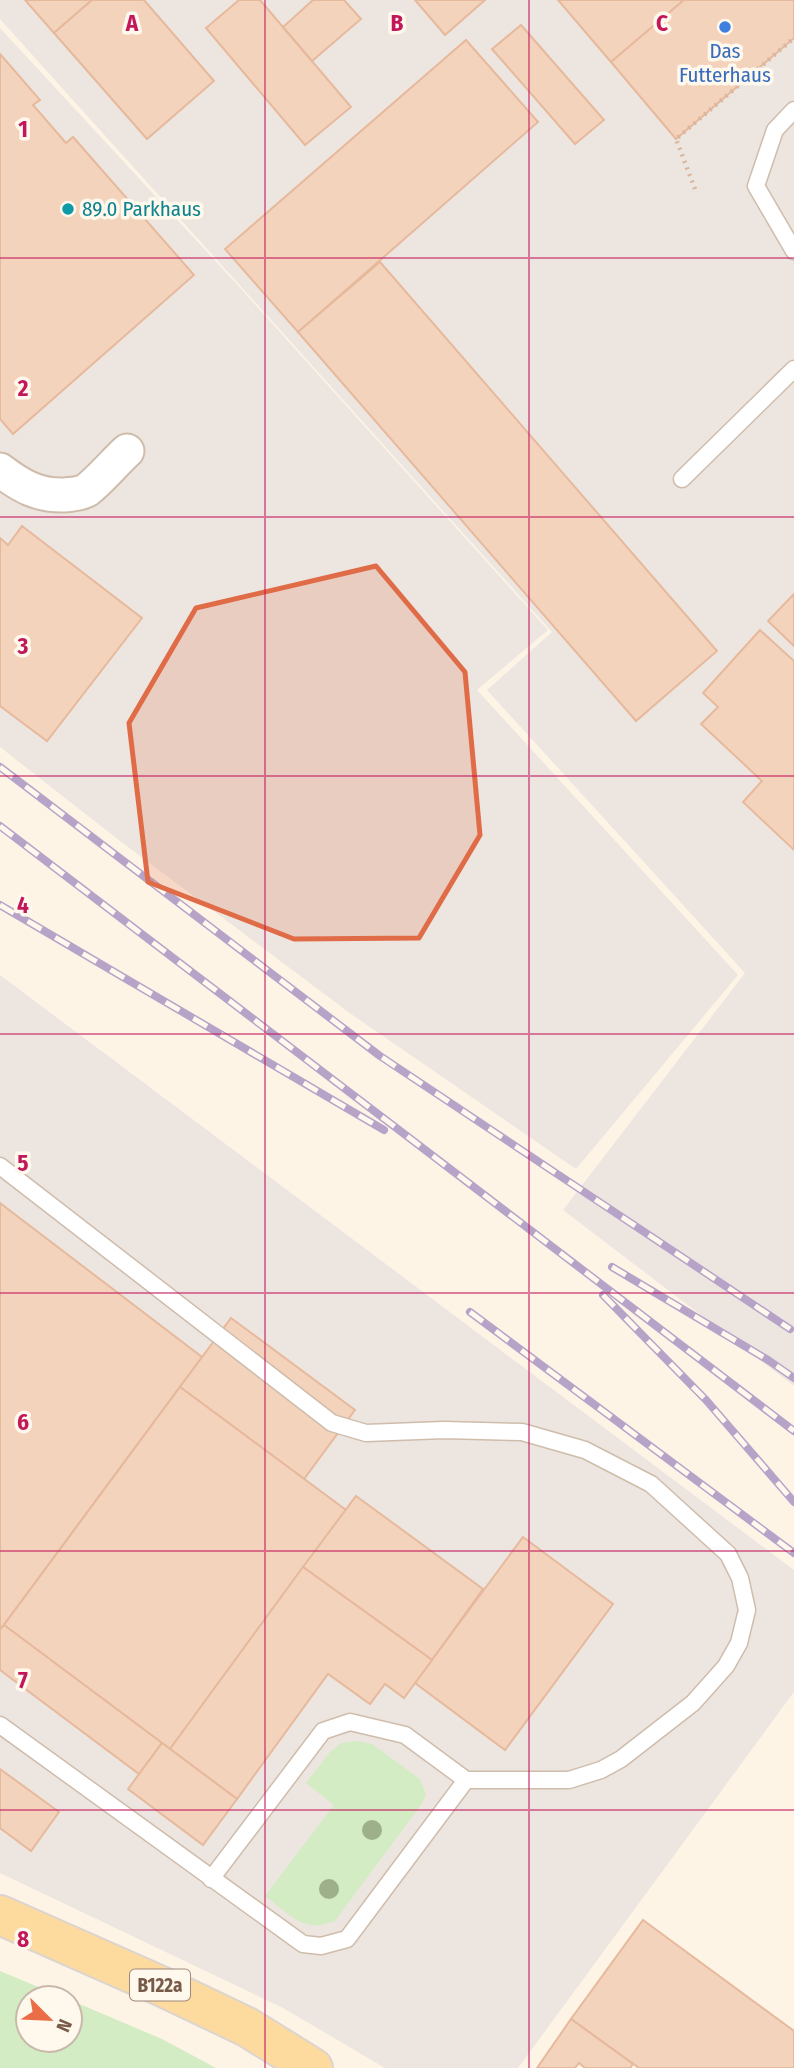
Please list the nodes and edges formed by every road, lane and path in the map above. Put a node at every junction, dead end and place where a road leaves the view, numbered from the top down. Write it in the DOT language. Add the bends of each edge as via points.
graph roads {
  1 [pos="794,38"];
  2 [pos="794,110"];
  3 [pos="695,189"];
  4 [pos="794,251"];
  5 [pos="794,369"];
  6 [pos="127,451"];
  7 [pos="0,470"];
  8 [pos="682,479"];
  9 [pos="0,1166"];
  10 [pos="0,1725"];
  11 [pos="466,1780"];
  12 [pos="211,1880"];
  13 [pos="0,1915"];
  14 [pos="313,2068"];
  1 -- 3 [label="path" via="676,139"];
  2 -- 4 [label="lane" via="775,130 756,186"];
  5 -- 8 [label="lane"];
  6 -- 7 [label="street" via="86,490 72,494 32,490"];
  9 -- 11 [label="lane" via="332,1423 366,1433 522,1433 585,1450 651,1484 727,1553 740,1578 747,1610 726,1665 693,1703 601,1770 569,1780"];
  10 -- 12 [label="lane"];
  11 -- 12 [label="lane" via="405,1735 350,1722 337,1724 323,1731"];
  11 -- 12 [label="lane" via="346,1939 321,1946 303,1944"];
  13 -- 14 [label="main road, B122a" via="247,2027"];
}
